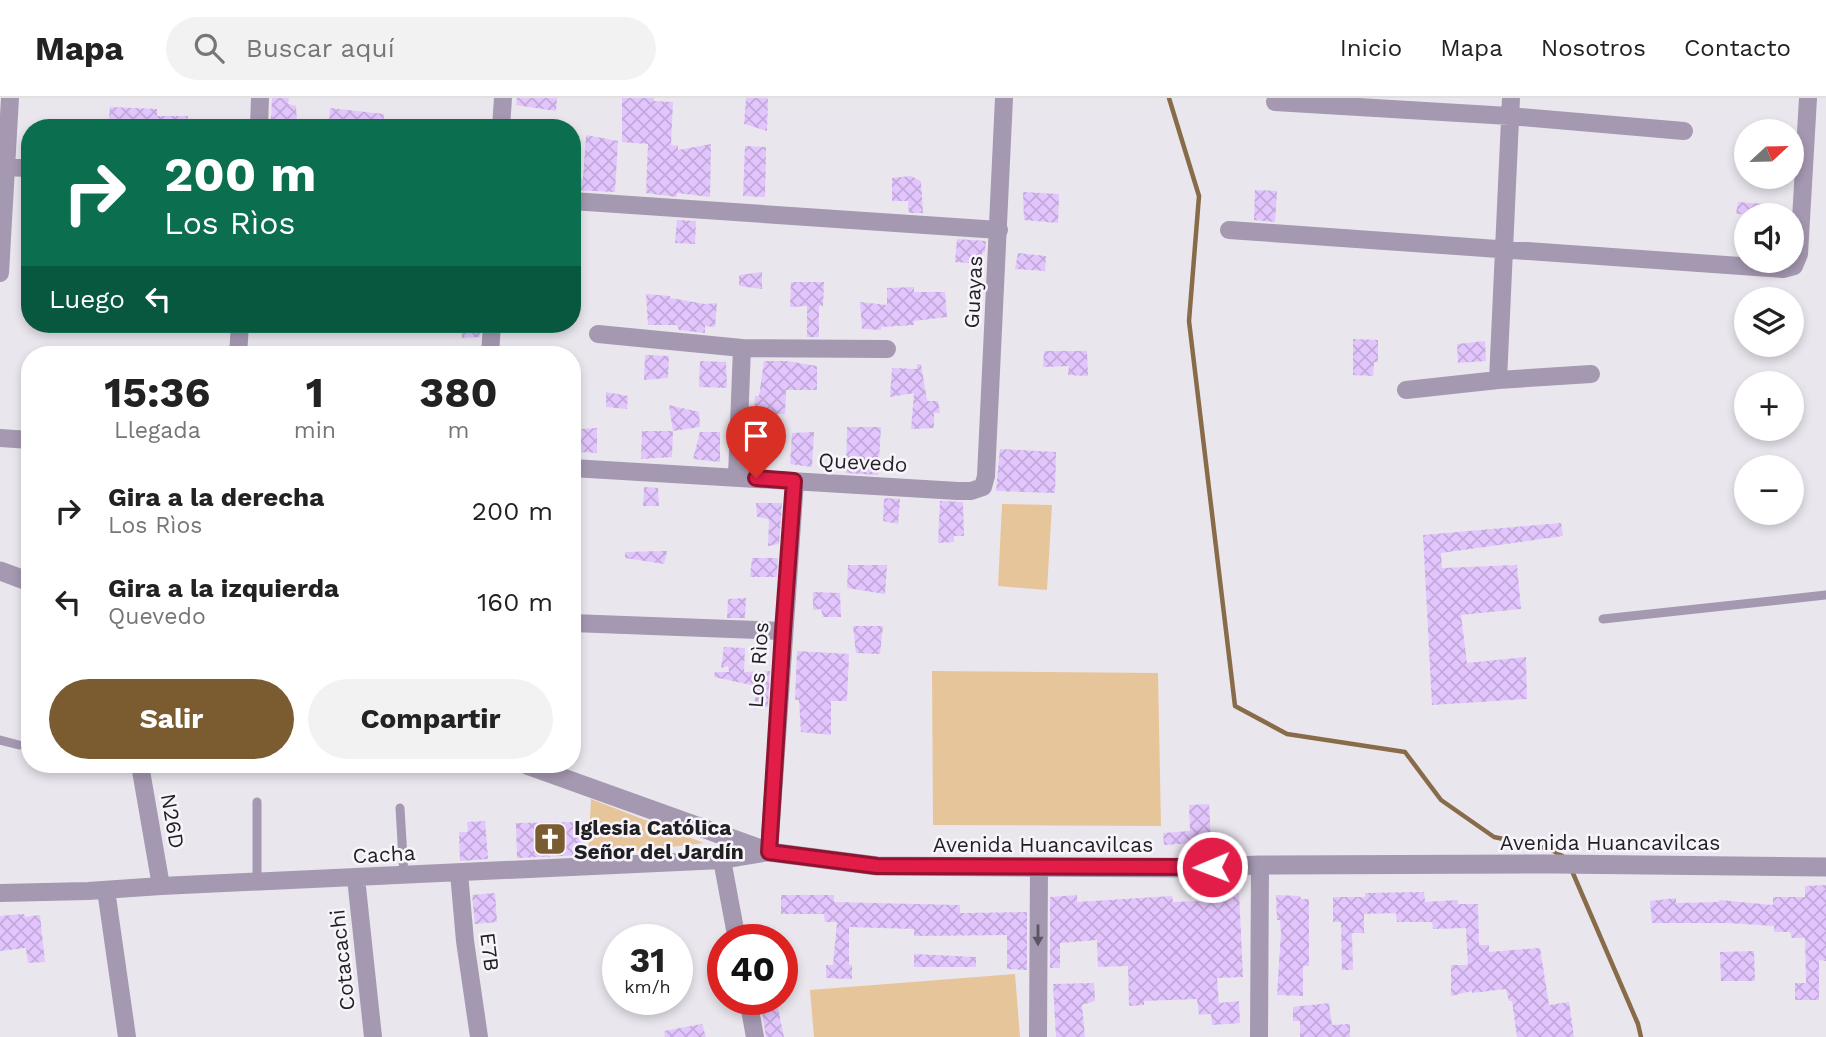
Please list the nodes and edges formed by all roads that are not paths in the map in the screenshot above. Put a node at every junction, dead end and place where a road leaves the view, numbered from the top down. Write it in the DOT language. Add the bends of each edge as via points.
graph roads {
  1 [pos="10,98"];
  2 [pos="260,98"];
  3 [pos="503,98"];
  4 [pos="1004,98"];
  5 [pos="1511,98"];
  6 [pos="1808,98"];
  7 [pos="1275,102"];
  8 [pos="1509,116"];
  9 [pos="259,119"];
  10 [pos="502,119"];
  11 [pos="1684,131"];
  12 [pos="4,167"];
  13 [pos="581,202"];
  14 [pos="999,230"];
  15 [pos="1229,230"];
  16 [pos="1503,249"];
  17 [pos="0,273"];
  18 [pos="598,334"];
  19 [pos="742,348"];
  20 [pos="887,349"];
  21 [pos="1591,374"];
  22 [pos="1499,380"];
  23 [pos="1406,390"];
  24 [pos="0,438"];
  25 [pos="21,439"];
  26 [pos="581,468"];
  27 [pos="737,477"];
  28 [pos="794,481"];
  29 [pos="983,487"];
  30 [pos="0,571"];
  31 [pos="21,579"];
  32 [pos="1826,595"];
  33 [pos="1603,619"];
  34 [pos="581,623"];
  35 [pos="783,631"];
  36 [pos="0,740"];
  37 [pos="19,745"];
  38 [pos="141,773"];
  39 [pos="549,773"];
  40 [pos="257,802"];
  41 [pos="400,808"];
  42 [pos="769,852"];
  43 [pos="722,860"];
  44 [pos="1261,865"];
  45 [pos="1039,867"];
  46 [pos="1826,867"];
  47 [pos="458,873"];
  48 [pos="404,876"];
  49 [pos="356,878"];
  50 [pos="257,882"];
  51 [pos="161,886"];
  52 [pos="106,890"];
  53 [pos="0,893"];
  54 [pos="734,924"];
  55 [pos="751,1015"];
  56 [pos="127,1037"];
  57 [pos="373,1037"];
  58 [pos="479,1037"];
  59 [pos="755,1037"];
  60 [pos="1038,1037"];
  61 [pos="1259,1037"];
  1 -- 12 [label="street"];
  2 -- 9 [label="street"];
  3 -- 10 [label="street"];
  4 -- 14 [label="street, Guayas"];
  5 -- 8 [label="street"];
  6 -- 16 [label="street" via="1799,254 1794,265 1783,269"];
  7 -- 8 [label="street"];
  8 -- 11 [label="street"];
  8 -- 16 [label="street"];
  12 -- 17 [label="street"];
  13 -- 14 [label="street"];
  14 -- 29 [label="street, Guayas"];
  15 -- 16 [label="street"];
  16 -- 22 [label="street"];
  18 -- 19 [label="street"];
  19 -- 20 [label="street"];
  19 -- 27 [label="street"];
  21 -- 22 [label="street"];
  22 -- 23 [label="street"];
  24 -- 25 [label="street"];
  26 -- 27 [label="street, Quevedo"];
  27 -- 28 [label="street, Quevedo"];
  28 -- 29 [label="street, Quevedo" via="958,491"];
  28 -- 35 [label="street, Los Rìos"];
  30 -- 31 [label="street"];
  32 -- 33 [label="lane"];
  34 -- 35 [label="street"];
  35 -- 42 [label="street, Los Rìos"];
  36 -- 37 [label="lane"];
  38 -- 51 [label="street, N26D"];
  39 -- 42 [label="street, Avenida Huancavilcas"];
  40 -- 50 [label="lane"];
  41 -- 48 [label="lane"];
  42 -- 43 [label="street, Cacha"];
  42 -- 45 [label="street, Avenida Huancavilcas" via="877,866"];
  43 -- 47 [label="street, Cacha"];
  43 -- 54 [label="street"];
  44 -- 45 [label="street, Avenida Huancavilcas"];
  44 -- 46 [label="street, Avenida Huancavilcas"];
  44 -- 61 [label="street"];
  45 -- 60 [label="street, one-way"];
  47 -- 48 [label="street, Cacha"];
  47 -- 58 [label="street, E7B"];
  48 -- 49 [label="street, Cacha"];
  49 -- 50 [label="street, Cacha"];
  49 -- 57 [label="street, Cotacachi"];
  50 -- 51 [label="street, Cacha"];
  51 -- 52 [label="street, Cacha"];
  52 -- 53 [label="street, Cacha"];
  52 -- 56 [label="street"];
  55 -- 59 [label="street"];
}
